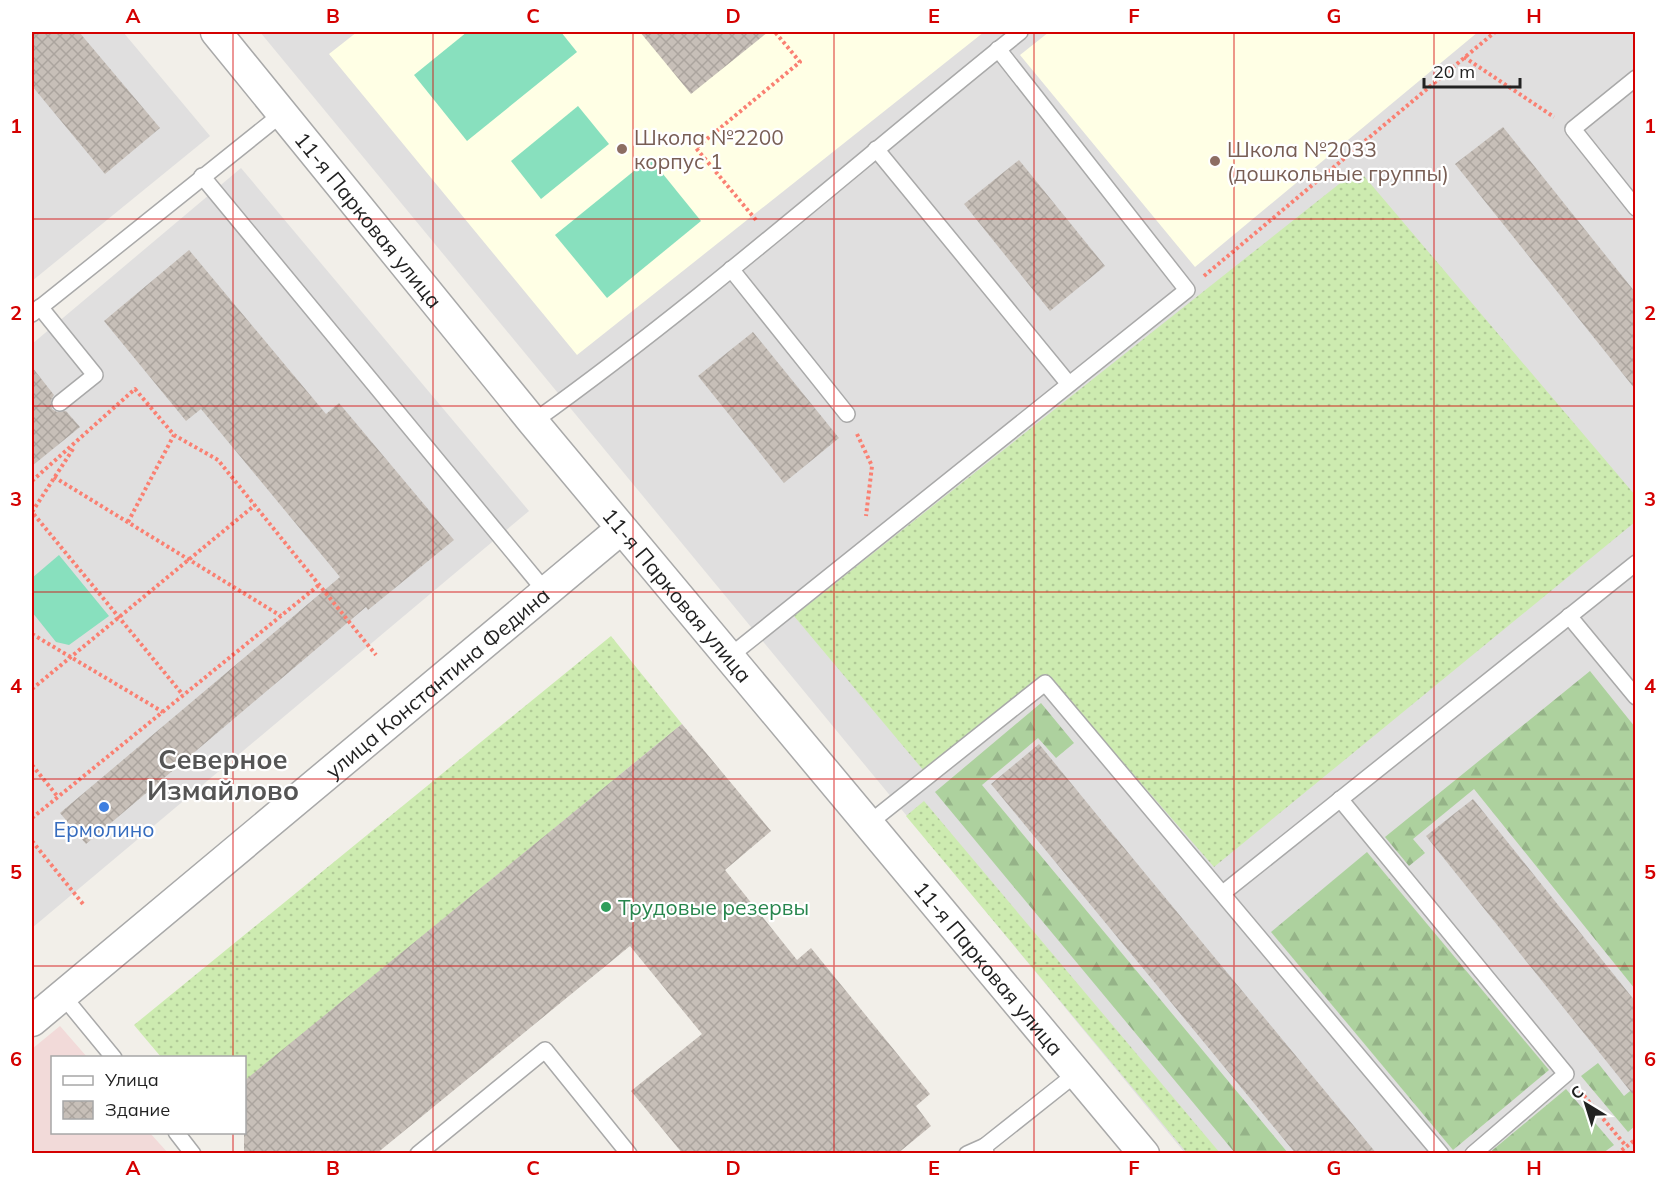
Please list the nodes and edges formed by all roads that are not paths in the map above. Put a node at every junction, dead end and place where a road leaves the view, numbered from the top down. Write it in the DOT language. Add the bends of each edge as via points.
graph roads {
  1 [pos="216,32"];
  2 [pos="1020,32"];
  3 [pos="998,49"];
  4 [pos="1635,78"];
  5 [pos="282,113"];
  6 [pos="876,149"];
  7 [pos="202,176"];
  8 [pos="154,194"];
  9 [pos="169,203"];
  10 [pos="1635,208"];
  11 [pos="731,269"];
  12 [pos="36,310"];
  13 [pos="1068,383"];
  14 [pos="60,403"];
  15 [pos="848,414"];
  16 [pos="533,422"];
  17 [pos="621,529"];
  18 [pos="1635,563"];
  19 [pos="546,592"];
  20 [pos="1569,616"];
  21 [pos="730,656"];
  22 [pos="1635,697"];
  23 [pos="1340,799"];
  24 [pos="868,824"];
  25 [pos="1223,893"];
  26 [pos="63,996"];
  27 [pos="32,1021"];
  28 [pos="112,1056"];
  29 [pos="1077,1072"];
  30 [pos="178,1134"];
  31 [pos="985,1150"];
  32 [pos="193,1154"];
  33 [pos="418,1154"];
  34 [pos="629,1154"];
  35 [pos="967,1154"];
  36 [pos="1144,1154"];
  37 [pos="1441,1154"];
  38 [pos="1473,1154"];
  1 -- 5 [label="street, 11-я Парковая улица"];
  2 -- 3 [label="lane"];
  3 -- 6 [label="lane"];
  3 -- 13 [label="lane" via="1187,290"];
  4 -- 10 [label="lane" via="1573,129"];
  5 -- 7 [label="lane"];
  5 -- 16 [label="street, 11-я Парковая улица"];
  6 -- 11 [label="lane"];
  6 -- 13 [label="lane"];
  7 -- 9 [label="lane"];
  7 -- 19 [label="lane"];
  8 -- 9 [label="lane"];
  9 -- 12 [label="lane"];
  11 -- 15 [label="lane"];
  11 -- 16 [label="lane"];
  12 -- 14 [label="lane" via="95,375"];
  13 -- 21 [label="lane"];
  16 -- 17 [label="street, 11-я Парковая улица"];
  17 -- 19 [label="street, улица Константина Федина"];
  17 -- 21 [label="street, 11-я Парковая улица"];
  18 -- 20 [label="lane"];
  19 -- 26 [label="street, улица Константина Федина"];
  20 -- 22 [label="lane"];
  20 -- 23 [label="lane"];
  21 -- 24 [label="street, 11-я Парковая улица"];
  23 -- 25 [label="lane"];
  23 -- 38 [label="lane" via="1566,1074"];
  24 -- 25 [label="lane" via="1045,682"];
  24 -- 29 [label="street, 11-я Парковая улица"];
  25 -- 37 [label="lane"];
  26 -- 27 [label="street, улица Константина Федина"];
  26 -- 28 [label="lane"];
  29 -- 31 [label="lane"];
  29 -- 36 [label="street, 11-я Парковая улица"];
  30 -- 32 [label="lane"];
  31 -- 35 [label="lane"];
  33 -- 34 [label="lane" via="545,1050"];
}
